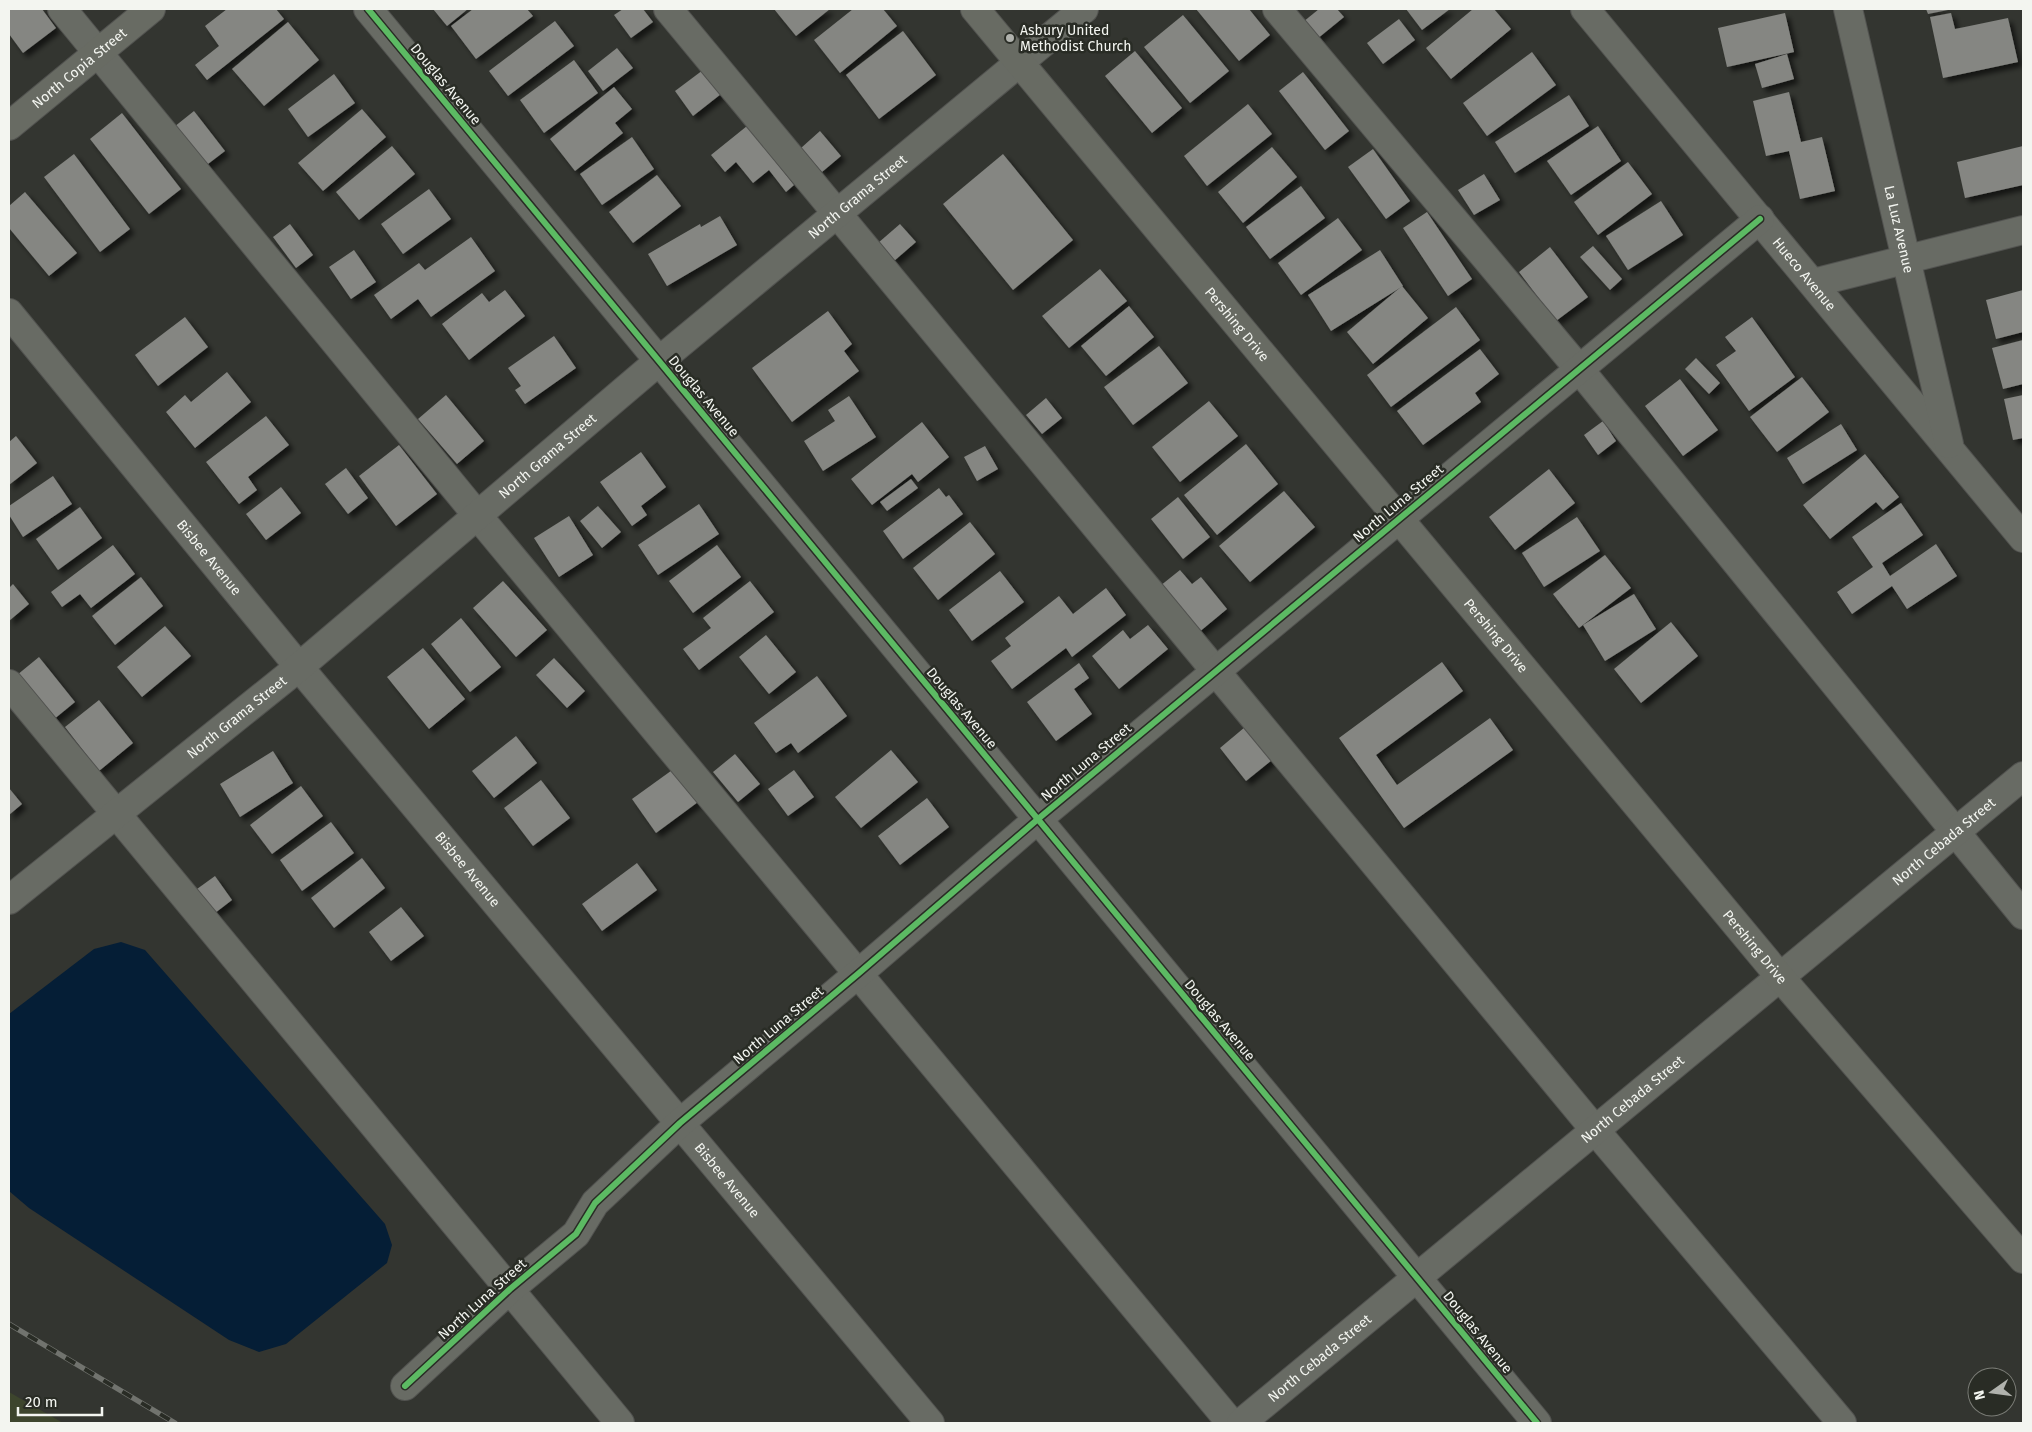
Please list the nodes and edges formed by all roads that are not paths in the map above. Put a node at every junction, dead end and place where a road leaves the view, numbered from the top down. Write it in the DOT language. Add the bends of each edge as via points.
graph roads {
  1 [pos="62,9"];
  2 [pos="151,9"];
  3 [pos="368,9"];
  4 [pos="668,9"];
  5 [pos="975,9"];
  6 [pos="1084,9"];
  7 [pos="1276,9"];
  8 [pos="1585,9"];
  9 [pos="1848,9"];
  10 [pos="98,52"];
  11 [pos="1019,62"];
  12 [pos="9,126"];
  13 [pos="836,214"];
  14 [pos="1760,219"];
  15 [pos="2023,230"];
  16 [pos="1907,259"];
  17 [pos="1813,283"];
  18 [pos="9,313"];
  19 [pos="659,361"];
  20 [pos="1579,369"];
  21 [pos="1951,450"];
  22 [pos="477,514"];
  23 [pos="1398,519"];
  24 [pos="2023,538"];
  25 [pos="299,667"];
  26 [pos="1216,671"];
  27 [pos="9,684"];
  28 [pos="2023,776"];
  29 [pos="116,814"];
  30 [pos="1038,819"];
  31 [pos="1954,833"];
  32 [pos="9,900"];
  33 [pos="2023,915"];
  34 [pos="859,973"];
  35 [pos="1780,977"];
  36 [pos="680,1123"];
  37 [pos="1595,1130"];
  38 [pos="2023,1259"];
  39 [pos="1418,1277"];
  40 [pos="510,1290"];
  41 [pos="405,1386"];
  42 [pos="620,1423"];
  43 [pos="930,1423"];
  44 [pos="1231,1423"];
  45 [pos="1241,1423"];
  46 [pos="1536,1423"];
  47 [pos="1842,1423"];
  1 -- 10 [label="street"];
  2 -- 10 [label="main road, North Copia Street"];
  3 -- 19 [label="street, Douglas Avenue"];
  4 -- 13 [label="street"];
  5 -- 11 [label="main road, Pershing Drive"];
  6 -- 11 [label="street, North Grama Street"];
  7 -- 20 [label="street"];
  8 -- 14 [label="street, Hueco Avenue"];
  9 -- 16 [label="street, La Luz Avenue"];
  10 -- 12 [label="main road, North Copia Street"];
  10 -- 22 [label="street"];
  11 -- 13 [label="street, North Grama Street"];
  11 -- 23 [label="main road, Pershing Drive"];
  13 -- 19 [label="street, North Grama Street"];
  13 -- 26 [label="street"];
  14 -- 17 [label="street, Hueco Avenue"];
  14 -- 20 [label="street, North Luna Street"];
  15 -- 16 [label="street"];
  16 -- 17 [label="street"];
  16 -- 21 [label="street, La Luz Avenue"];
  17 -- 21 [label="street, Hueco Avenue"];
  18 -- 25 [label="street, Bisbee Avenue"];
  19 -- 22 [label="street, North Grama Street"];
  19 -- 30 [label="street, Douglas Avenue"];
  20 -- 23 [label="street, North Luna Street"];
  20 -- 31 [label="street"];
  21 -- 24 [label="street, Hueco Avenue"];
  22 -- 25 [label="street, North Grama Street"];
  22 -- 34 [label="street"];
  23 -- 26 [label="street, North Luna Street"];
  23 -- 35 [label="main road, Pershing Drive"];
  25 -- 29 [label="street, North Grama Street"];
  25 -- 36 [label="street, Bisbee Avenue"];
  26 -- 30 [label="street, North Luna Street"];
  26 -- 37 [label="street"];
  27 -- 29 [label="street"];
  28 -- 31 [label="street, North Cebada Street"];
  29 -- 32 [label="street, North Grama Street"];
  29 -- 40 [label="street"];
  30 -- 34 [label="street, North Luna Street"];
  30 -- 39 [label="street, Douglas Avenue"];
  31 -- 33 [label="street"];
  31 -- 35 [label="street, North Cebada Street"];
  34 -- 36 [label="street, North Luna Street"];
  34 -- 44 [label="street"];
  35 -- 37 [label="street, North Cebada Street"];
  35 -- 38 [label="main road, Pershing Drive"];
  36 -- 40 [label="street, North Luna Street" via="595,1203 576,1234"];
  36 -- 43 [label="street, Bisbee Avenue"];
  37 -- 39 [label="street, North Cebada Street"];
  37 -- 47 [label="street"];
  39 -- 45 [label="street, North Cebada Street"];
  39 -- 46 [label="street, Douglas Avenue"];
  40 -- 41 [label="street, North Luna Street"];
  40 -- 42 [label="street"];
}
